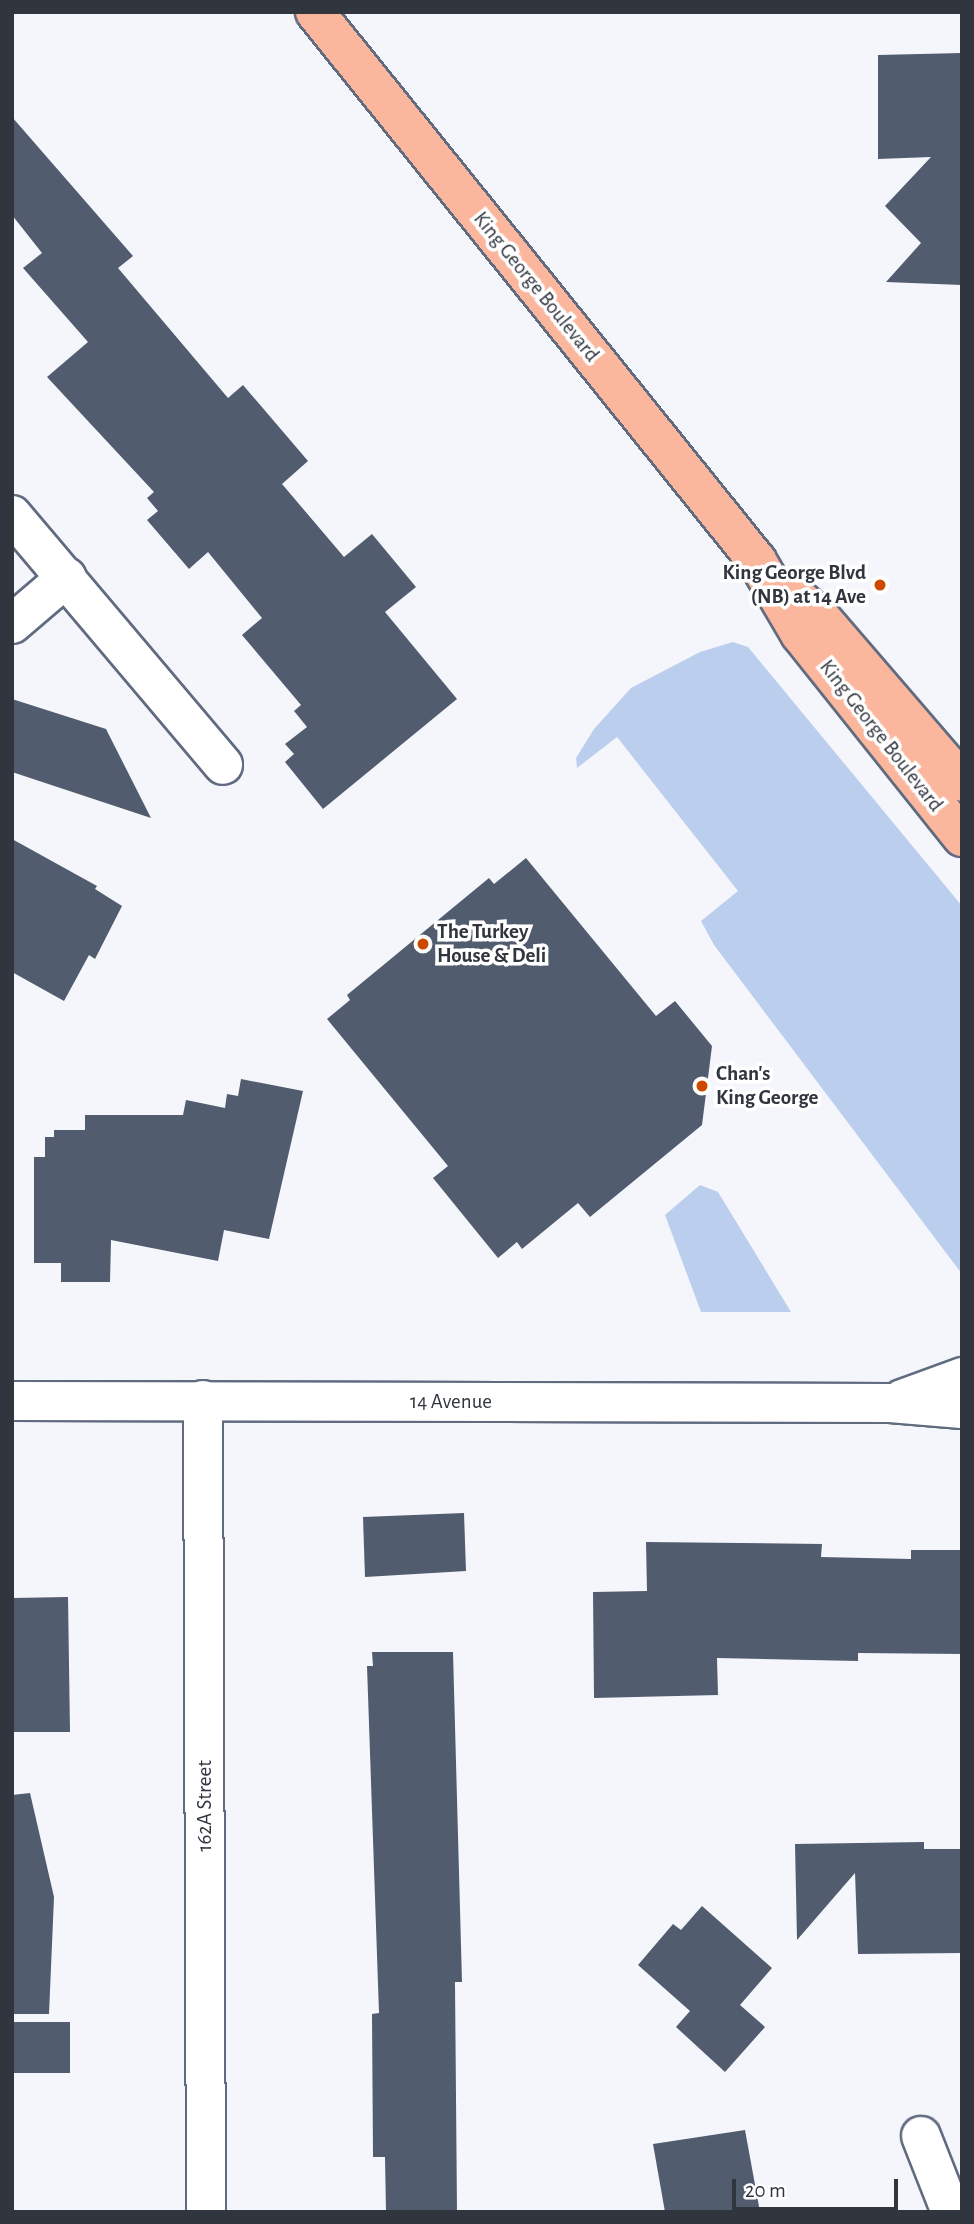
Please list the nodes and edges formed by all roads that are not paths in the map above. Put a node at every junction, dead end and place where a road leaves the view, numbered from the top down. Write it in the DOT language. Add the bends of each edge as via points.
graph roads {
  1 [pos="315,12"];
  2 [pos="12,514"];
  3 [pos="757,561"];
  4 [pos="66,577"];
  5 [pos="12,624"];
  6 [pos="223,765"];
  7 [pos="962,782"];
  8 [pos="962,837"];
  9 [pos="962,1377"];
  10 [pos="203,1400"];
  11 [pos="12,1401"];
  12 [pos="890,1403"];
  13 [pos="962,1409"];
  14 [pos="921,2136"];
  15 [pos="206,2212"];
  16 [pos="951,2212"];
  1 -- 3 [label="main road, King George Boulevard"];
  2 -- 4 [label="street"];
  3 -- 7 [label="main road, King George Boulevard" via="821,618"];
  3 -- 8 [label="main road, King George Boulevard" via="800,634"];
  4 -- 5 [label="street"];
  4 -- 6 [label="street"];
  9 -- 12 [label="street, 14 Avenue"];
  10 -- 11 [label="street, 14 Avenue"];
  10 -- 12 [label="street, 14 Avenue"];
  10 -- 15 [label="street, 162A Street"];
  12 -- 13 [label="street, 14 Avenue"];
  14 -- 16 [label="street"];
}
